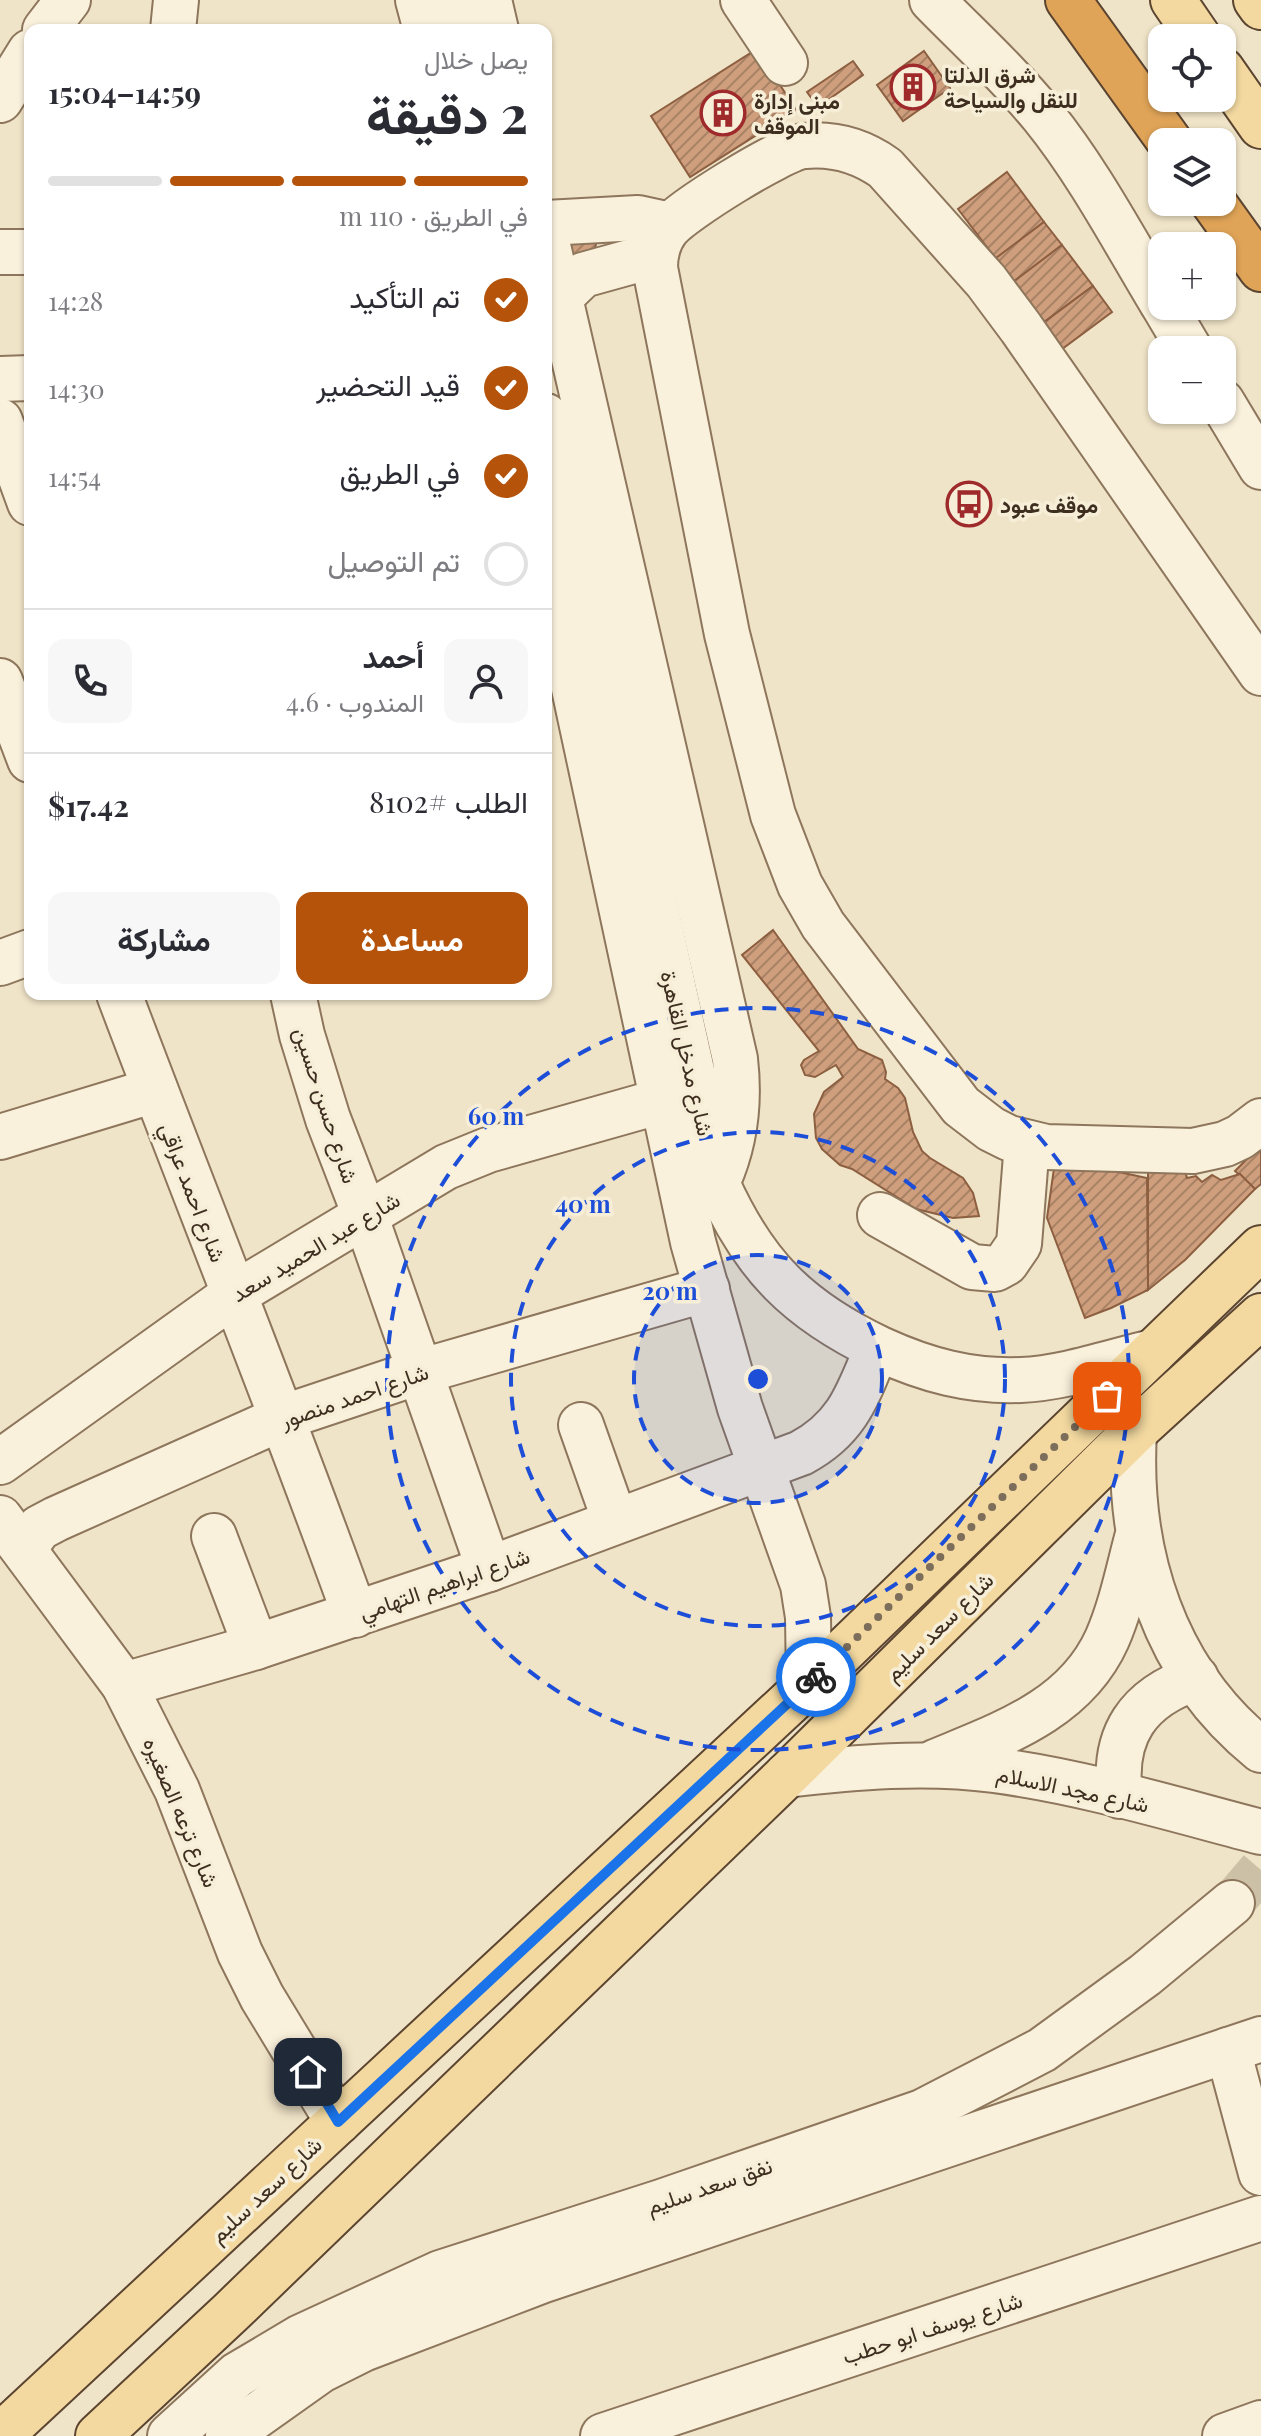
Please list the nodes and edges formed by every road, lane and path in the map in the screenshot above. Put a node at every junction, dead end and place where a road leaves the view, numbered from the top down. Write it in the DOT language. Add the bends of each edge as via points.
graph roads {
  1 [pos="68,0"];
  2 [pos="176,0"];
  3 [pos="418,0"];
  4 [pos="454,0"];
  5 [pos="489,0"];
  6 [pos="743,0"];
  7 [pos="932,0"];
  8 [pos="1068,0"];
  9 [pos="1173,0"];
  10 [pos="1256,0"];
  11 [pos="1261,7"];
  12 [pos="50,24"];
  13 [pos="174,24"];
  14 [pos="424,24"];
  15 [pos="460,24"];
  16 [pos="495,24"];
  17 [pos="1189,24"];
  18 [pos="785,63"];
  19 [pos="1236,90"];
  20 [pos="1261,126"];
  21 [pos="1160,128"];
  22 [pos="1223,216"];
  23 [pos="552,223"];
  24 [pos="663,240"];
  25 [pos="0,252"];
  26 [pos="24,252"];
  27 [pos="552,263"];
  28 [pos="1261,269"];
  29 [pos="1148,280"];
  30 [pos="560,297"];
  31 [pos="24,378"];
  32 [pos="0,379"];
  33 [pos="0,421"];
  34 [pos="1235,424"];
  35 [pos="552,434"];
  36 [pos="1261,467"];
  37 [pos="24,487"];
  38 [pos="552,593"];
  39 [pos="610,605"];
  40 [pos="1261,673"];
  41 [pos="9,691"];
  42 [pos="24,740"];
  43 [pos="24,954"];
  44 [pos="0,963"];
  45 [pos="121,1000"];
  46 [pos="294,1000"];
  47 [pos="155,1090"];
  48 [pos="665,1100"];
  49 [pos="1261,1121"];
  50 [pos="0,1137"];
  51 [pos="1027,1143"];
  52 [pos="365,1215"];
  53 [pos="880,1215"];
  54 [pos="1261,1248"];
  55 [pos="707,1289"];
  56 [pos="233,1295"];
  57 [pos="1261,1316"];
  58 [pos="877,1348"];
  59 [pos="1153,1352"];
  60 [pos="419,1372"];
  61 [pos="284,1417"];
  62 [pos="581,1425"];
  63 [pos="1134,1432"];
  64 [pos="0,1462"];
  65 [pos="760,1467"];
  66 [pos="615,1521"];
  67 [pos="12,1533"];
  68 [pos="214,1536"];
  69 [pos="1137,1536"];
  70 [pos="489,1569"];
  71 [pos="355,1615"];
  72 [pos="256,1647"];
  73 [pos="1196,1678"];
  74 [pos="809,1684"];
  75 [pos="124,1685"];
  76 [pos="1261,1750"];
  77 [pos="926,1766"];
  78 [pos="787,1775"];
  79 [pos="1120,1796"];
  80 [pos="1261,1832"];
  81 [pos="1232,1903"];
  82 [pos="1245,2044"];
  83 [pos="338,2122"];
  84 [pos="1261,2173"];
  85 [pos="1261,2218"];
  86 [pos="268,2420"];
  87 [pos="1261,2423"];
  88 [pos="0,2436"];
  89 [pos="98,2436"];
  90 [pos="170,2436"];
  91 [pos="228,2436"];
  92 [pos="603,2436"];
  93 [pos="1225,2436"];
  1 -- 12 [label="street"];
  2 -- 13 [label="street"];
  3 -- 14 [label="street"];
  4 -- 15 [label="street"];
  5 -- 16 [label="street"];
  6 -- 18 [label="street"];
  7 -- 29 [label="street" via="1044,117"];
  8 -- 21 [label="highway"];
  9 -- 17 [label="main road"];
  10 -- 11 [label="main road"];
  19 -- 20 [label="main road"];
  22 -- 28 [label="highway"];
  23 -- 24 [label="street" via="638,218"];
  24 -- 30 [label="street" via="583,275"];
  24 -- 40 [label="street" via="748,173 789,149 844,148 885,168 1021,328"];
  24 -- 51 [label="street" via="660,297 731,650 790,861 835,942 961,1106 991,1129"];
  25 -- 26 [label="street"];
  27 -- 30 [label="street"];
  30 -- 39 [label="street"];
  31 -- 32 [label="street"];
  33 -- 37 [label="street"];
  34 -- 36 [label="street"];
  35 -- 39 [label="street, شارع مدخل القاهرة"];
  38 -- 48 [label="street, شارع مدخل القاهرة"];
  39 -- 58 [label="street, شارع مدخل القاهرة" via="717,1183 748,1243 769,1270 818,1316"];
  41 -- 42 [label="street"];
  43 -- 44 [label="street"];
  45 -- 47 [label="street, شارع احمد عراقي"];
  46 -- 52 [label="street, شارع حسن حسين" via="328,1119"];
  47 -- 50 [label="street"];
  47 -- 56 [label="street, شارع احمد عراقي"];
  48 -- 52 [label="street, شارع عبد الحميد سعد" via="467,1157"];
  48 -- 55 [label="street, شارع مدخل القاهرة" via="682,1195"];
  49 -- 51 [label="street" via="1225,1144 1193,1151"];
  51 -- 53 [label="street" via="1019,1244 995,1269 972,1267"];
  52 -- 56 [label="street, شارع عبد الحميد سعد"];
  52 -- 60 [label="street, شارع حسن حسين"];
  54 -- 59 [label="main road, شارع سعد سليم"];
  55 -- 60 [label="street, شارع احمد منصور"];
  55 -- 65 [label="street, شارع مدخل القاهرة"];
  56 -- 61 [label="street, شارع احمد عراقي"];
  56 -- 64 [label="street, شارع عبد الحميد سعد"];
  57 -- 63 [label="main road, شارع سعد سليم"];
  58 -- 59 [label="street, شارع مدخل القاهرة" via="934,1371 994,1380 1055,1375"];
  58 -- 65 [label="street, شارع ابراهيم التهامي" via="857,1396 835,1430 801,1453"];
  59 -- 74 [label="main road, شارع سعد سليم"];
  60 -- 61 [label="street, شارع احمد منصور"];
  60 -- 70 [label="street, شارع حسن حسين"];
  61 -- 67 [label="street, شارع احمد منصور" via="39,1528"];
  61 -- 71 [label="street, شارع احمد عراقي"];
  62 -- 66 [label="street"];
  63 -- 69 [label="street"];
  63 -- 78 [label="main road, شارع سعد سليم"];
  65 -- 66 [label="street, شارع ابراهيم التهامي"];
  65 -- 74 [label="street, شارع مدخل القاهرة" via="803,1585"];
  66 -- 70 [label="street, شارع ابراهيم التهامي"];
  67 -- 75 [label="street, شارع ترعه الصغيره"];
  68 -- 72 [label="street"];
  69 -- 73 [label="street" via="1159,1611"];
  69 -- 77 [label="street" via="1118,1609 1089,1670 1066,1695 1029,1721"];
  70 -- 71 [label="street, شارع ابراهيم التهامي"];
  71 -- 72 [label="street, شارع ابراهيم التهامي"];
  72 -- 75 [label="street, شارع ابراهيم التهامي"];
  73 -- 76 [label="street" via="1224,1715"];
  73 -- 79 [label="street" via="1155,1696 1133,1722 1120,1752"];
  74 -- 83 [label="main road, شارع سعد سليم"];
  75 -- 83 [label="street, شارع ترعه الصغيره" via="177,1790 240,1953"];
  77 -- 78 [label="street, شارع مجد الاسلام"];
  77 -- 79 [label="street, شارع مجد الاسلام" via="1057,1780"];
  78 -- 89 [label="main road, شارع سعد سليم"];
  79 -- 80 [label="street, شارع مجد الاسلام"];
  81 -- 90 [label="street, نفق سعد سليم" via="1042,2050 922,2112 440,2273 301,2337 237,2375"];
  82 -- 84 [label="street"];
  82 -- 86 [label="street" via="541,2281 363,2349 321,2370"];
  83 -- 88 [label="main road, شارع سعد سليم"];
  85 -- 92 [label="street, شارع يوسف ابو حطب"];
  86 -- 91 [label="street"];
  87 -- 93 [label="street"];
}
